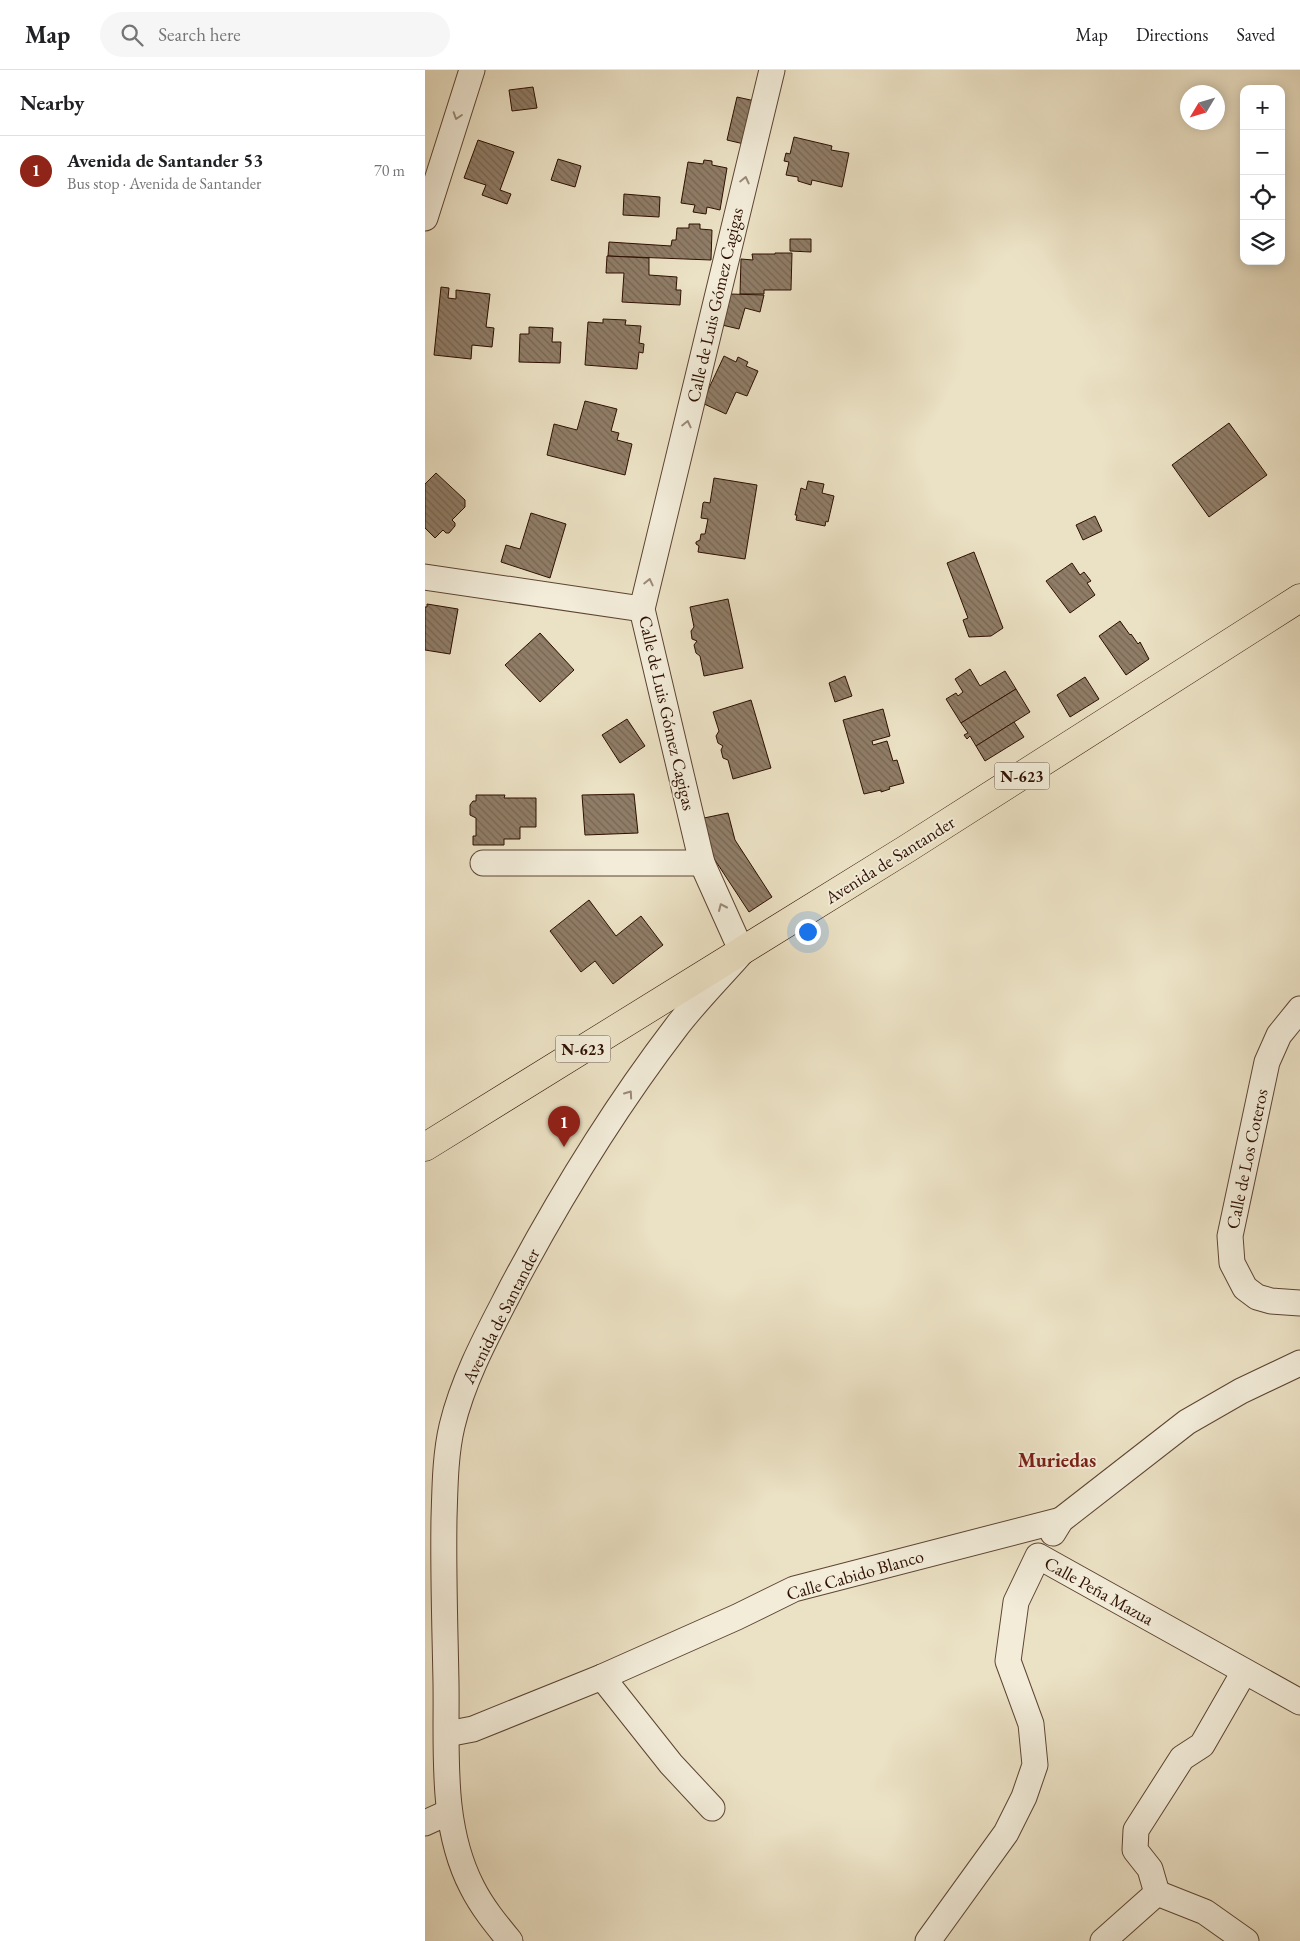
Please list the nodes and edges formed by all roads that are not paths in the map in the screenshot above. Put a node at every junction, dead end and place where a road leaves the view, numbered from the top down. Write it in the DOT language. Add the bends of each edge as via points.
graph roads {
  1 [pos="472,70"];
  2 [pos="772,70"];
  3 [pos="425,218"];
  4 [pos="425,577"];
  5 [pos="1300,598"];
  6 [pos="642,609"];
  7 [pos="702,862"];
  8 [pos="483,863"];
  9 [pos="734,960"];
  10 [pos="1300,1009"];
  11 [pos="425,1147"];
  12 [pos="1300,1303"];
  13 [pos="1300,1363"];
  14 [pos="1061,1520"];
  15 [pos="1038,1556"];
  16 [pos="1244,1672"];
  17 [pos="602,1677"];
  18 [pos="1300,1702"];
  19 [pos="447,1734"];
  20 [pos="712,1808"];
  21 [pos="449,1812"];
  22 [pos="425,1823"];
  23 [pos="1157,1893"];
  24 [pos="510,1941"];
  25 [pos="928,1941"];
  26 [pos="1103,1941"];
  27 [pos="1246,1941"];
  1 -- 3 [label="street, one-way"];
  6 -- 2 [label="street, Calle de Luis Gómez Cagigas, one-way"];
  4 -- 6 [label="street"];
  5 -- 9 [label="highway, Avenida de Santander / N-623"];
  6 -- 7 [label="street, Calle de Luis Gómez Cagigas"];
  7 -- 8 [label="street"];
  9 -- 7 [label="street, Calle de Luis Gómez Cagigas, one-way"];
  9 -- 11 [label="highway, Avenida de Santander / N-623"];
  19 -- 9 [label="street, Avenida de Santander, one-way" via="445,1486 452,1427 461,1396 497,1316 601,1134 678,1025"];
  10 -- 12 [label="street, Calle de Los Coteros" via="1279,1036 1267,1062 1231,1236 1232,1263 1245,1288 1271,1301"];
  13 -- 14 [label="street" via="1187,1422"];
  14 -- 15 [label="street"];
  14 -- 17 [label="street, Calle Cabido Blanco" via="794,1589"];
  15 -- 16 [label="street, Calle Peña Mazua"];
  15 -- 25 [label="street, Calle Peña Mazua" via="1016,1602 1008,1661 1031,1724 1035,1765 1024,1797 1006,1832"];
  16 -- 18 [label="street, Calle Peña Mazua"];
  16 -- 23 [label="street" via="1202,1745 1182,1758 1136,1830 1135,1850 1150,1869"];
  17 -- 19 [label="street, Calle Cabido Blanco" via="473,1730"];
  17 -- 20 [label="street" via="671,1764"];
  19 -- 21 [label="street, Avenida de Santander"];
  21 -- 22 [label="street"];
  21 -- 24 [label="street, Avenida de Santander" via="463,1868 483,1906"];
  23 -- 26 [label="street"];
  23 -- 27 [label="street" via="1205,1912"];
}
